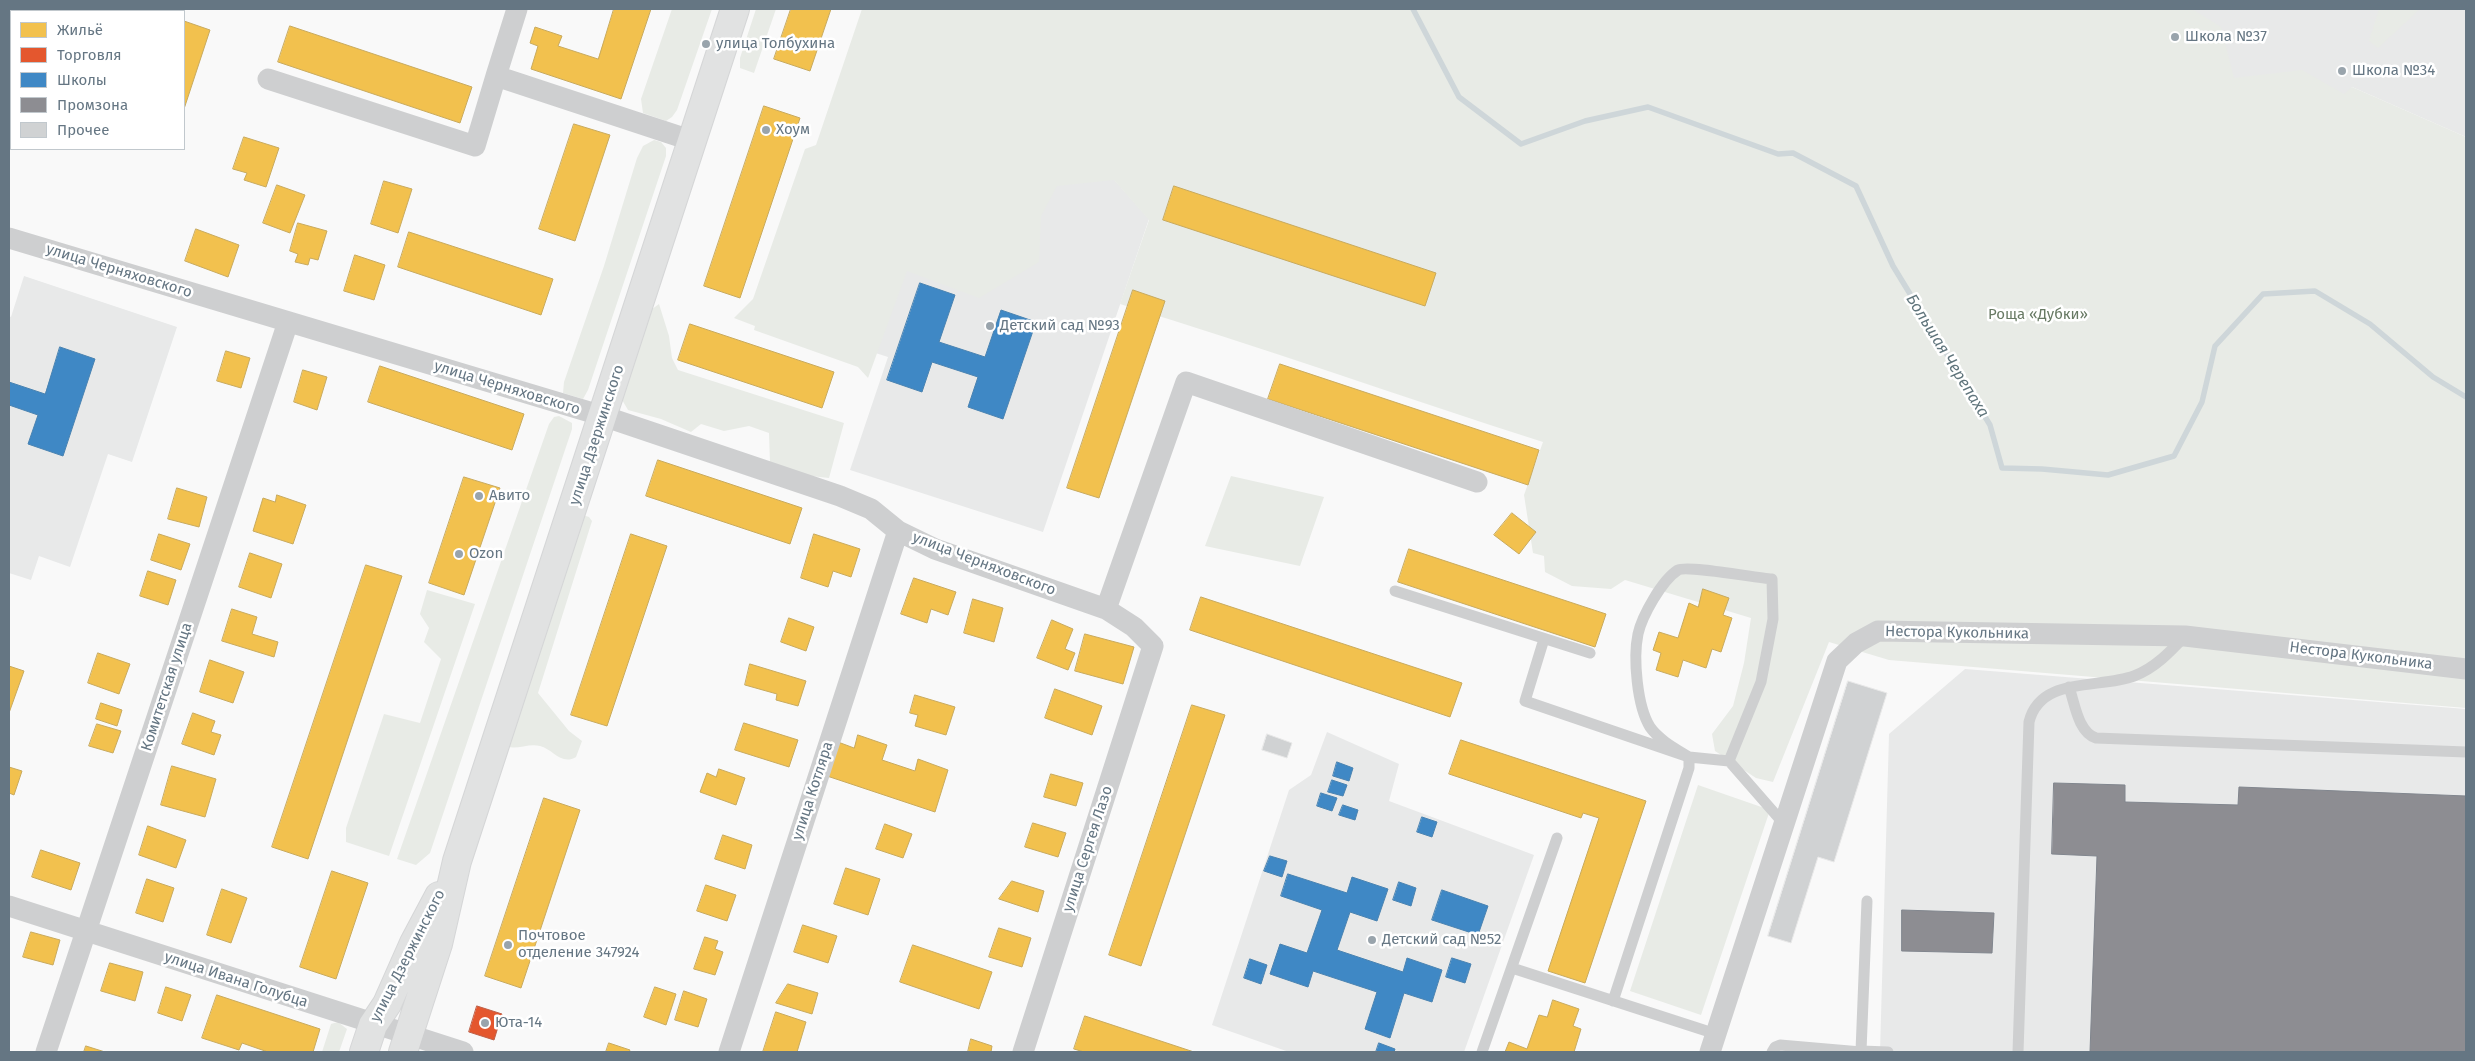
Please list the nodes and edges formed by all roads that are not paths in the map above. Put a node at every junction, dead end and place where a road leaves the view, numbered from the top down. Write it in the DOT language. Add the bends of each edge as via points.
graph roads {
  1 [pos="517,9"];
  2 [pos="735,9"];
  3 [pos="496,76"];
  4 [pos="268,79"];
  5 [pos="693,141"];
  6 [pos="9,238"];
  7 [pos="288,322"];
  8 [pos="603,416"];
  9 [pos="1477,482"];
  10 [pos="898,531"];
  11 [pos="1395,591"];
  12 [pos="1106,610"];
  13 [pos="2185,636"];
  14 [pos="1544,639"];
  15 [pos="1153,646"];
  16 [pos="1590,653"];
  17 [pos="2466,669"];
  18 [pos="2069,687"];
  19 [pos="2466,752"];
  20 [pos="1689,757"];
  21 [pos="1729,761"];
  22 [pos="1784,824"];
  23 [pos="1557,838"];
  24 [pos="457,861"];
  25 [pos="1867,901"];
  26 [pos="9,906"];
  27 [pos="86,931"];
  28 [pos="1512,968"];
  29 [pos="1613,1000"];
  30 [pos="373,1025"];
  31 [pos="1713,1043"];
  32 [pos="406,1044"];
  33 [pos="46,1052"];
  34 [pos="364,1052"];
  35 [pos="463,1052"];
  36 [pos="729,1052"];
  37 [pos="1023,1052"];
  38 [pos="1482,1052"];
  39 [pos="1772,1052"];
  40 [pos="1861,1052"];
  41 [pos="1888,1052"];
  42 [pos="2018,1052"];
  1 -- 3 [label="street"];
  2 -- 5 [label="main road, улица Дзержинского"];
  3 -- 4 [label="street" via="474,146"];
  3 -- 5 [label="street"];
  5 -- 8 [label="main road, улица Дзержинского"];
  6 -- 7 [label="street, улица Черняховского"];
  7 -- 8 [label="street, улица Черняховского"];
  7 -- 27 [label="street, Комитетская улица"];
  8 -- 10 [label="street, улица Черняховского" via="840,496 871,509"];
  8 -- 24 [label="main road, улица Дзержинского"];
  9 -- 12 [label="street" via="1186,382"];
  10 -- 12 [label="street, улица Черняховского" via="935,549"];
  10 -- 36 [label="street, улица Котляра"];
  11 -- 14 [label="lane"];
  12 -- 15 [label="street, улица Черняховского" via="1134,627"];
  13 -- 17 [label="street, Нестора Кукольника"];
  13 -- 18 [label="lane" via="2166,656 2136,676"];
  13 -- 22 [label="street, Нестора Кукольника" via="1878,631 1856,643 1837,661"];
  14 -- 16 [label="lane"];
  14 -- 20 [label="lane" via="1525,701"];
  15 -- 37 [label="street, улица Сергея Лазо"];
  18 -- 19 [label="lane" via="2082,727 2086,734 2096,738"];
  18 -- 42 [label="lane" via="2051,692 2040,700 2029,722"];
  20 -- 21 [label="lane"];
  20 -- 21 [label="lane" via="1664,741 1650,727 1639,693 1637,653 1638,633 1654,599 1679,569 1695,568 1772,579 1773,619 1761,682"];
  20 -- 29 [label="lane" via="1689,768"];
  21 -- 22 [label="lane"];
  22 -- 31 [label="street, Нестора Кукольника"];
  23 -- 28 [label="lane"];
  24 -- 30 [label="main road, улица Дзержинского" via="414,943 387,1004"];
  24 -- 32 [label="main road, улица Дзержинского" via="438,944"];
  25 -- 40 [label="lane"];
  26 -- 27 [label="street, улица Ивана Голубца"];
  27 -- 30 [label="street, улица Ивана Голубца"];
  27 -- 33 [label="street, Комитетская улица"];
  28 -- 29 [label="lane"];
  28 -- 38 [label="lane"];
  29 -- 31 [label="lane"];
  30 -- 32 [label="street, улица Ивана Голубца"];
  30 -- 34 [label="main road, улица Дзержинского"];
  32 -- 35 [label="street, улица Ивана Голубца"];
  39 -- 40 [label="lane" via="1780,1045"];
  40 -- 41 [label="lane"];
}
